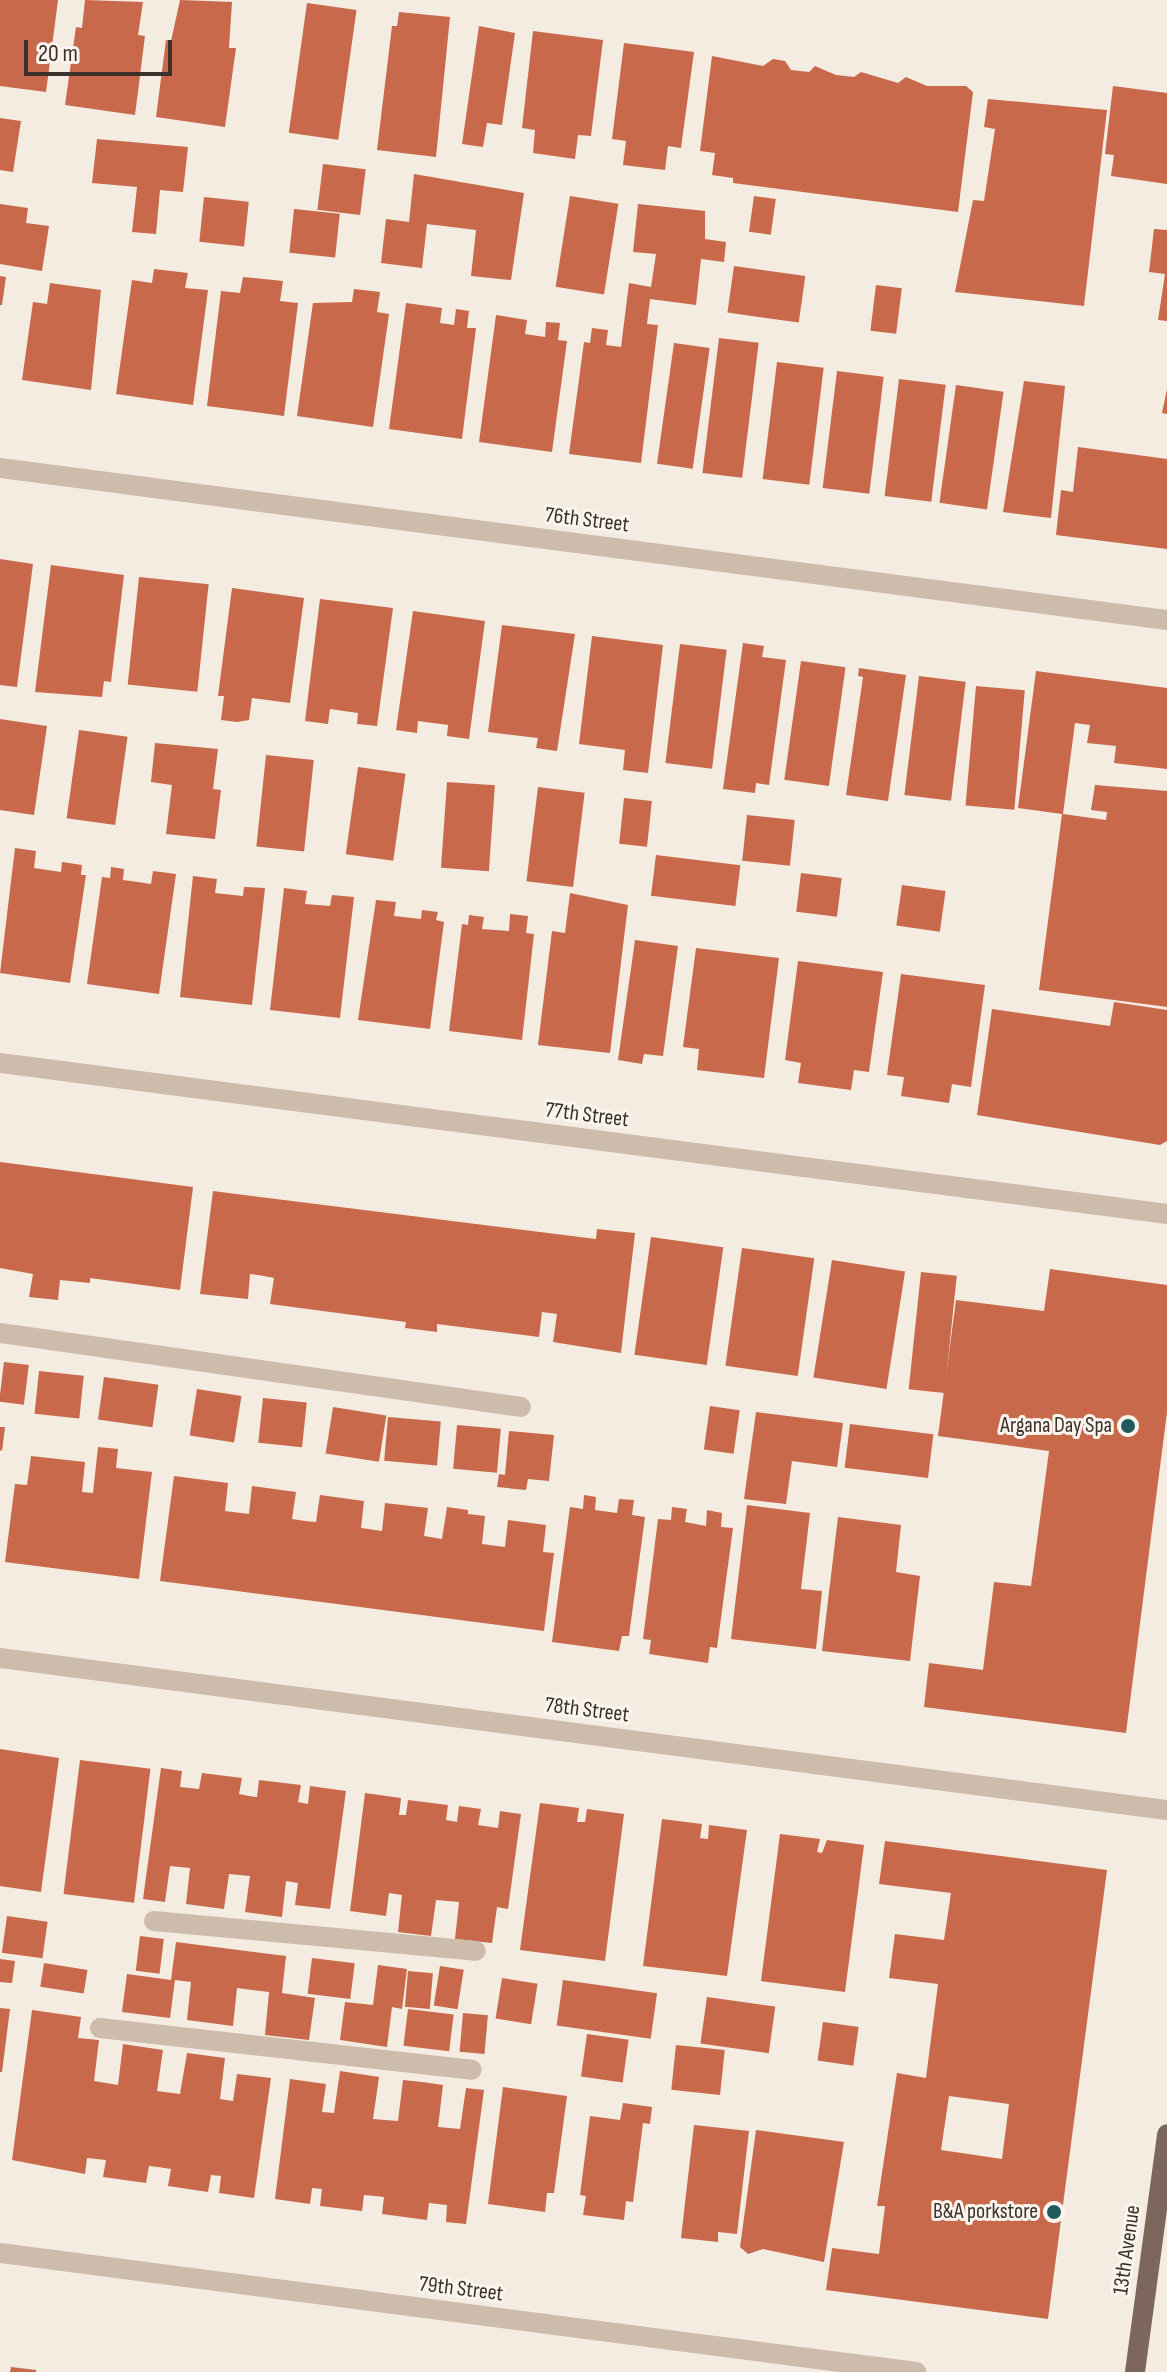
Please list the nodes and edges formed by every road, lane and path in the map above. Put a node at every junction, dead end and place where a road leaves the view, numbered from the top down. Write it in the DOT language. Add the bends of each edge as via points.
graph roads {
  1 [pos="0,468"];
  2 [pos="1167,620"];
  3 [pos="0,1063"];
  4 [pos="1167,1214"];
  5 [pos="0,1333"];
  6 [pos="521,1407"];
  7 [pos="0,1658"];
  8 [pos="1167,1810"];
  9 [pos="154,1921"];
  10 [pos="476,1951"];
  11 [pos="100,2028"];
  12 [pos="472,2070"];
  13 [pos="1167,2134"];
  14 [pos="0,2253"];
  15 [pos="916,2372"];
  16 [pos="1135,2372"];
  1 -- 2 [label="street, 76th Street"];
  3 -- 4 [label="street, 77th Street"];
  5 -- 6 [label="street"];
  7 -- 8 [label="street, 78th Street"];
  9 -- 10 [label="street"];
  11 -- 12 [label="street"];
  13 -- 16 [label="main road, 13th Avenue"];
  14 -- 15 [label="street, 79th Street"];
}
